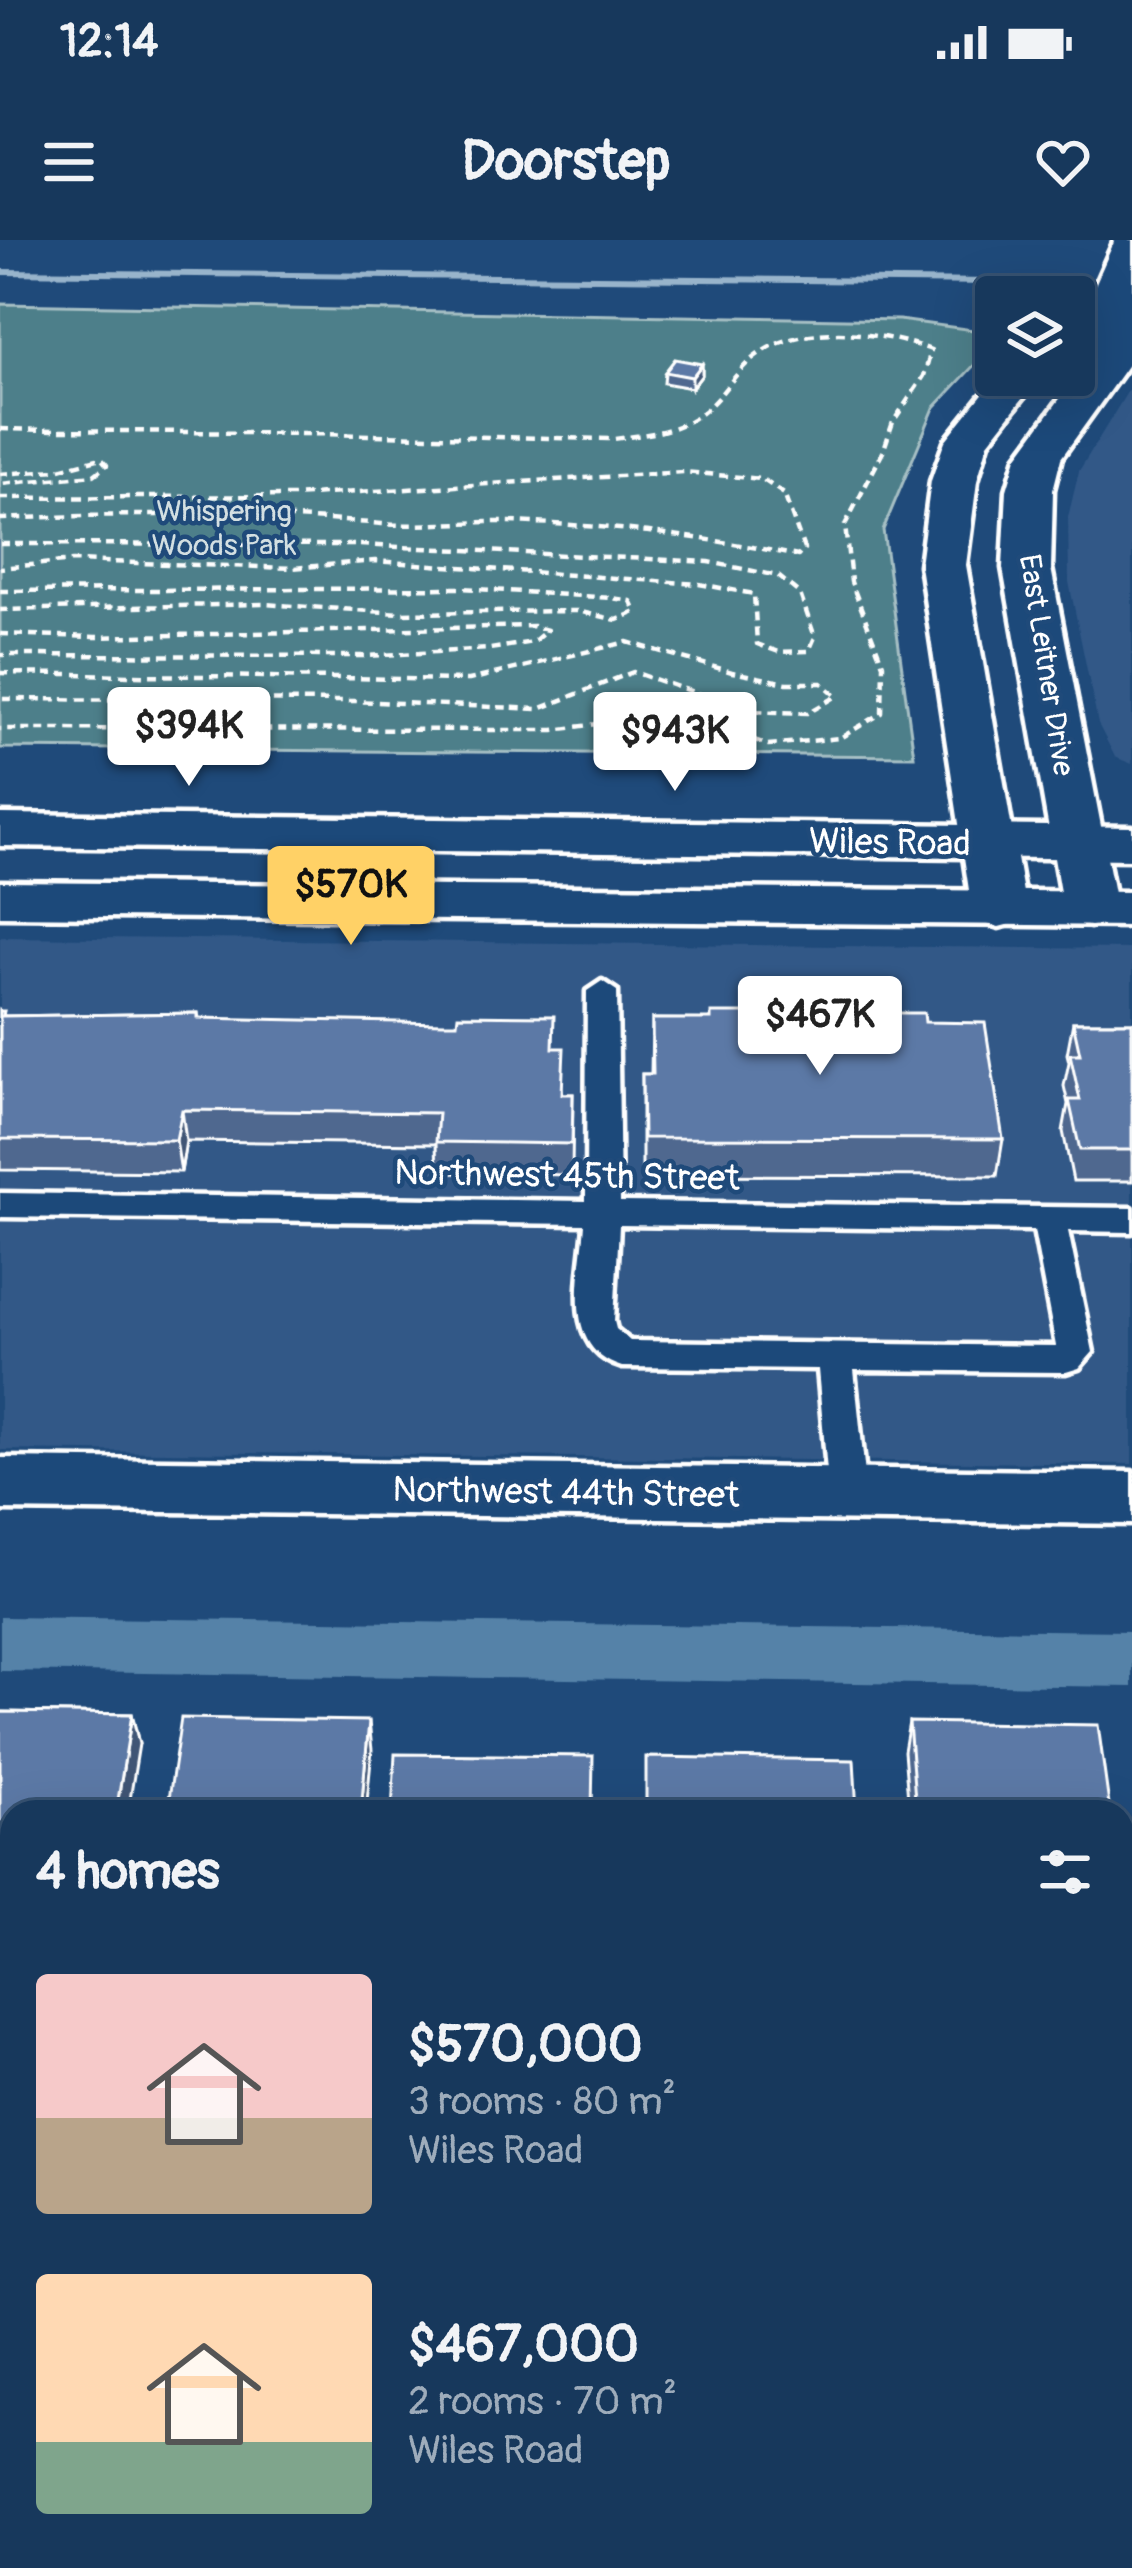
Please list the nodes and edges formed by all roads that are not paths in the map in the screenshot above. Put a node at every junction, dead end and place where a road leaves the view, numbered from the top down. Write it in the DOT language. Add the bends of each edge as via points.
graph roads {
  1 [pos="1132,244"];
  2 [pos="1109,301"];
  3 [pos="1095,311"];
  4 [pos="1003,396"];
  5 [pos="954,481"];
  6 [pos="1030,490"];
  7 [pos="959,669"];
  8 [pos="1045,669"];
  9 [pos="986,842"];
  10 [pos="1077,842"];
  11 [pos="1132,843"];
  12 [pos="4,847"];
  13 [pos="0,899"];
  14 [pos="1111,909"];
  15 [pos="998,910"];
  16 [pos="602,991"];
  17 [pos="0,1205"];
  18 [pos="603,1213"];
  19 [pos="1049,1219"];
  20 [pos="1132,1220"];
  21 [pos="835,1357"];
  22 [pos="0,1484"];
  23 [pos="848,1494"];
  24 [pos="1132,1498"];
  1 -- 2 [label="street, East Leitner Drive"];
  2 -- 3 [label="street"];
  2 -- 6 [label="street, East Leitner Drive" via="1112,359 1039,457"];
  4 -- 5 [label="street" via="967,441"];
  5 -- 6 [label="street"];
  5 -- 7 [label="street" via="944,565"];
  6 -- 8 [label="street, East Leitner Drive" via="1027,568"];
  7 -- 8 [label="street"];
  7 -- 9 [label="street"];
  8 -- 10 [label="street, East Leitner Drive"];
  9 -- 10 [label="street, Wiles Road"];
  9 -- 12 [label="street, Wiles Road"];
  9 -- 15 [label="street"];
  10 -- 11 [label="street, Wiles Road"];
  10 -- 14 [label="street, East Leitner Drive"];
  13 -- 15 [label="street, Wiles Road"];
  14 -- 15 [label="street, Wiles Road"];
  16 -- 18 [label="lane"];
  17 -- 18 [label="lane, Northwest 45th Street"];
  18 -- 19 [label="lane, Northwest 45th Street"];
  18 -- 21 [label="lane" via="597,1321 610,1347 622,1354"];
  19 -- 20 [label="lane, Northwest 45th Street"];
  19 -- 21 [label="lane" via="1075,1352 1066,1358"];
  21 -- 23 [label="lane"];
  22 -- 23 [label="street, Northwest 44th Street"];
  23 -- 24 [label="street, Northwest 44th Street"];
}
